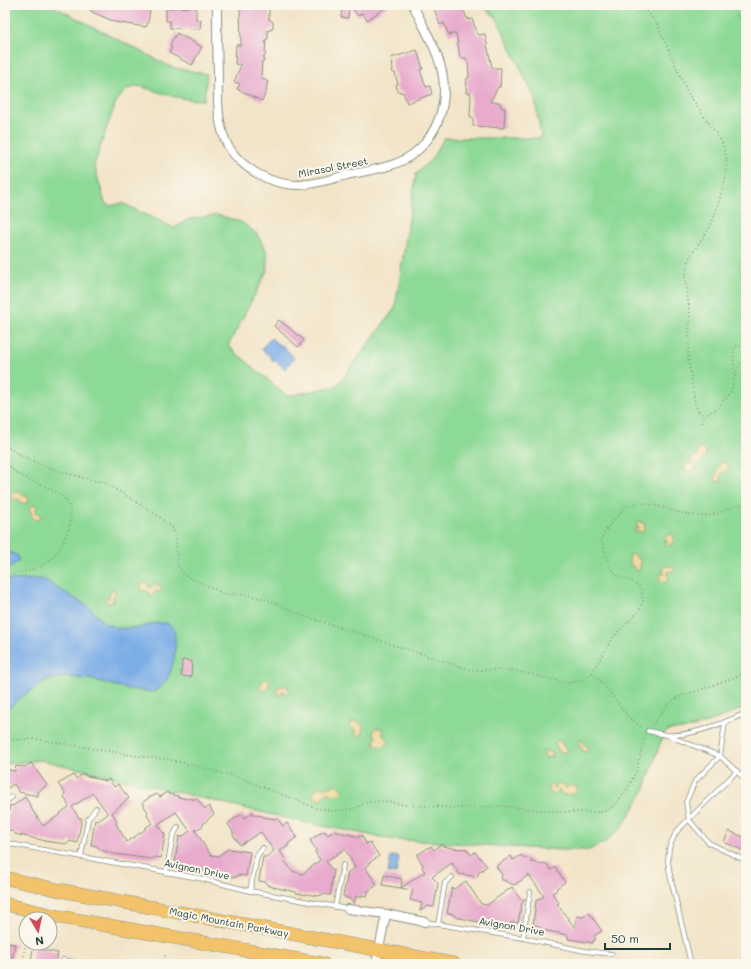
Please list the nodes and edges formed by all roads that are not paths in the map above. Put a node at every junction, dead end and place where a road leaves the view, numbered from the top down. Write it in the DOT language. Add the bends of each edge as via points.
graph roads {
  1 [pos="217,5"];
  2 [pos="413,5"];
  3 [pos="746,713"];
  4 [pos="725,723"];
  5 [pos="648,731"];
  6 [pos="667,735"];
  7 [pos="720,756"];
  8 [pos="737,770"];
  9 [pos="746,780"];
  10 [pos="12,797"];
  11 [pos="5,802"];
  12 [pos="96,808"];
  13 [pos="689,820"];
  14 [pos="178,827"];
  15 [pos="5,843"];
  16 [pos="263,848"];
  17 [pos="81,857"];
  18 [pos="740,858"];
  19 [pos="343,865"];
  20 [pos="166,873"];
  21 [pos="452,877"];
  22 [pos="5,878"];
  23 [pos="250,891"];
  24 [pos="530,892"];
  25 [pos="5,904"];
  26 [pos="335,907"];
  27 [pos="348,909"];
  28 [pos="386,914"];
  29 [pos="425,922"];
  30 [pos="438,924"];
  31 [pos="523,938"];
  32 [pos="379,951"];
  33 [pos="612,954"];
  34 [pos="62,964"];
  35 [pos="84,964"];
  36 [pos="323,964"];
  37 [pos="376,964"];
  38 [pos="454,964"];
  39 [pos="691,964"];
  1 -- 2 [label="street, Mirasol Street" via="218,109 228,146 253,171 272,181 296,185 389,166 409,158 437,126 444,92 443,72"];
  3 -- 4 [label="lane"];
  4 -- 6 [label="lane" via="711,728"];
  4 -- 7 [label="lane"];
  5 -- 6 [label="lane"];
  6 -- 7 [label="lane"];
  7 -- 8 [label="lane"];
  7 -- 13 [label="lane" via="695,781 686,802"];
  8 -- 9 [label="lane"];
  8 -- 13 [label="lane"];
  10 -- 11 [label="lane"];
  12 -- 17 [label="lane" via="88,819"];
  13 -- 18 [label="lane" via="709,843"];
  13 -- 39 [label="lane" via="676,832 669,848 668,861"];
  14 -- 20 [label="lane" via="173,836"];
  15 -- 17 [label="lane, Avignon Drive"];
  16 -- 23 [label="lane" via="257,856"];
  17 -- 20 [label="lane, Avignon Drive"];
  19 -- 26 [label="lane"];
  20 -- 23 [label="lane, Avignon Drive" via="199,878"];
  21 -- 30 [label="lane" via="445,883"];
  22 -- 32 [label="main road, Magic Mountain Parkway"];
  23 -- 26 [label="lane, Avignon Drive"];
  24 -- 31 [label="lane"];
  25 -- 36 [label="main road" via="68,918"];
  26 -- 27 [label="lane, Avignon Drive"];
  27 -- 28 [label="street, Avignon Drive"];
  28 -- 29 [label="street, Avignon Drive"];
  28 -- 32 [label="street"];
  29 -- 30 [label="lane, Avignon Drive"];
  30 -- 31 [label="lane, Avignon Drive"];
  31 -- 33 [label="lane, Avignon Drive"];
  32 -- 37 [label="street"];
  32 -- 38 [label="main road, Magic Mountain Parkway"];
  34 -- 35 [label="lane" via="63,960"];
}
